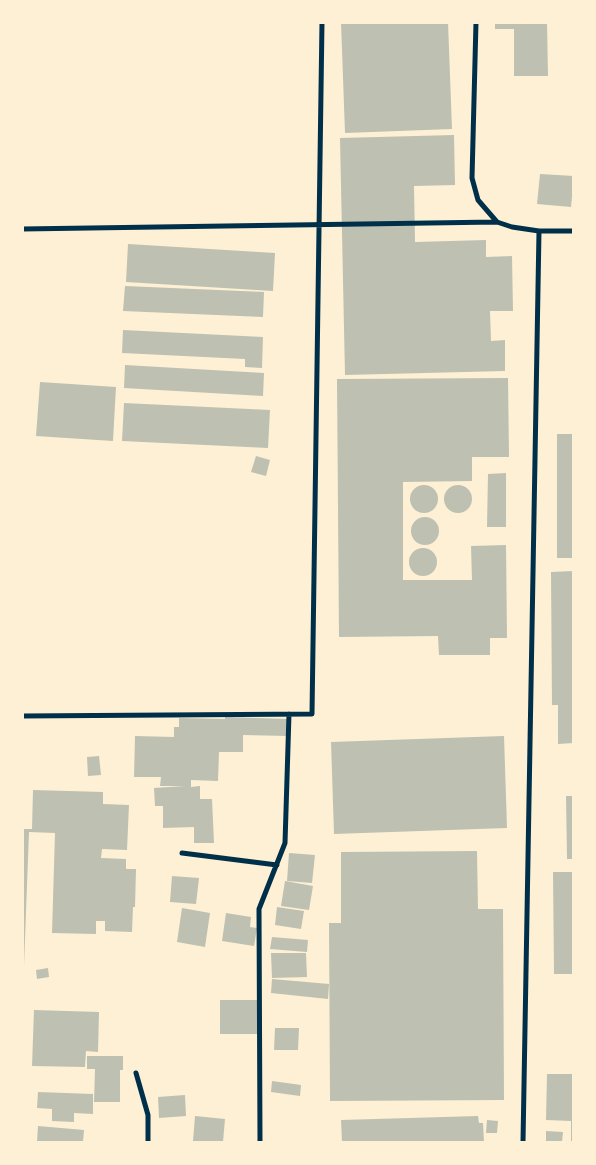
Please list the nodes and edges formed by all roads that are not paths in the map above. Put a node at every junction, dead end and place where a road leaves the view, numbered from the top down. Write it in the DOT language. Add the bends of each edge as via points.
graph roads {
  1 [pos="322,22"];
  2 [pos="476,22"];
  3 [pos="497,222"];
  4 [pos="319,225"];
  5 [pos="22,229"];
  6 [pos="539,231"];
  7 [pos="574,231"];
  8 [pos="289,714"];
  9 [pos="22,716"];
  10 [pos="182,853"];
  11 [pos="277,865"];
  12 [pos="136,1073"];
  13 [pos="148,1142"];
  14 [pos="260,1142"];
  15 [pos="523,1142"];
  1 -- 4 [label="street"];
  2 -- 3 [label="street" via="472,178 478,200"];
  3 -- 4 [label="street"];
  3 -- 6 [label="street"];
  4 -- 5 [label="street"];
  4 -- 8 [label="street" via="312,714"];
  6 -- 7 [label="street"];
  6 -- 15 [label="street"];
  8 -- 9 [label="street"];
  8 -- 11 [label="street" via="285,843"];
  10 -- 11 [label="street"];
  11 -- 14 [label="street" via="259,909"];
  12 -- 13 [label="street" via="148,1115"];
}
